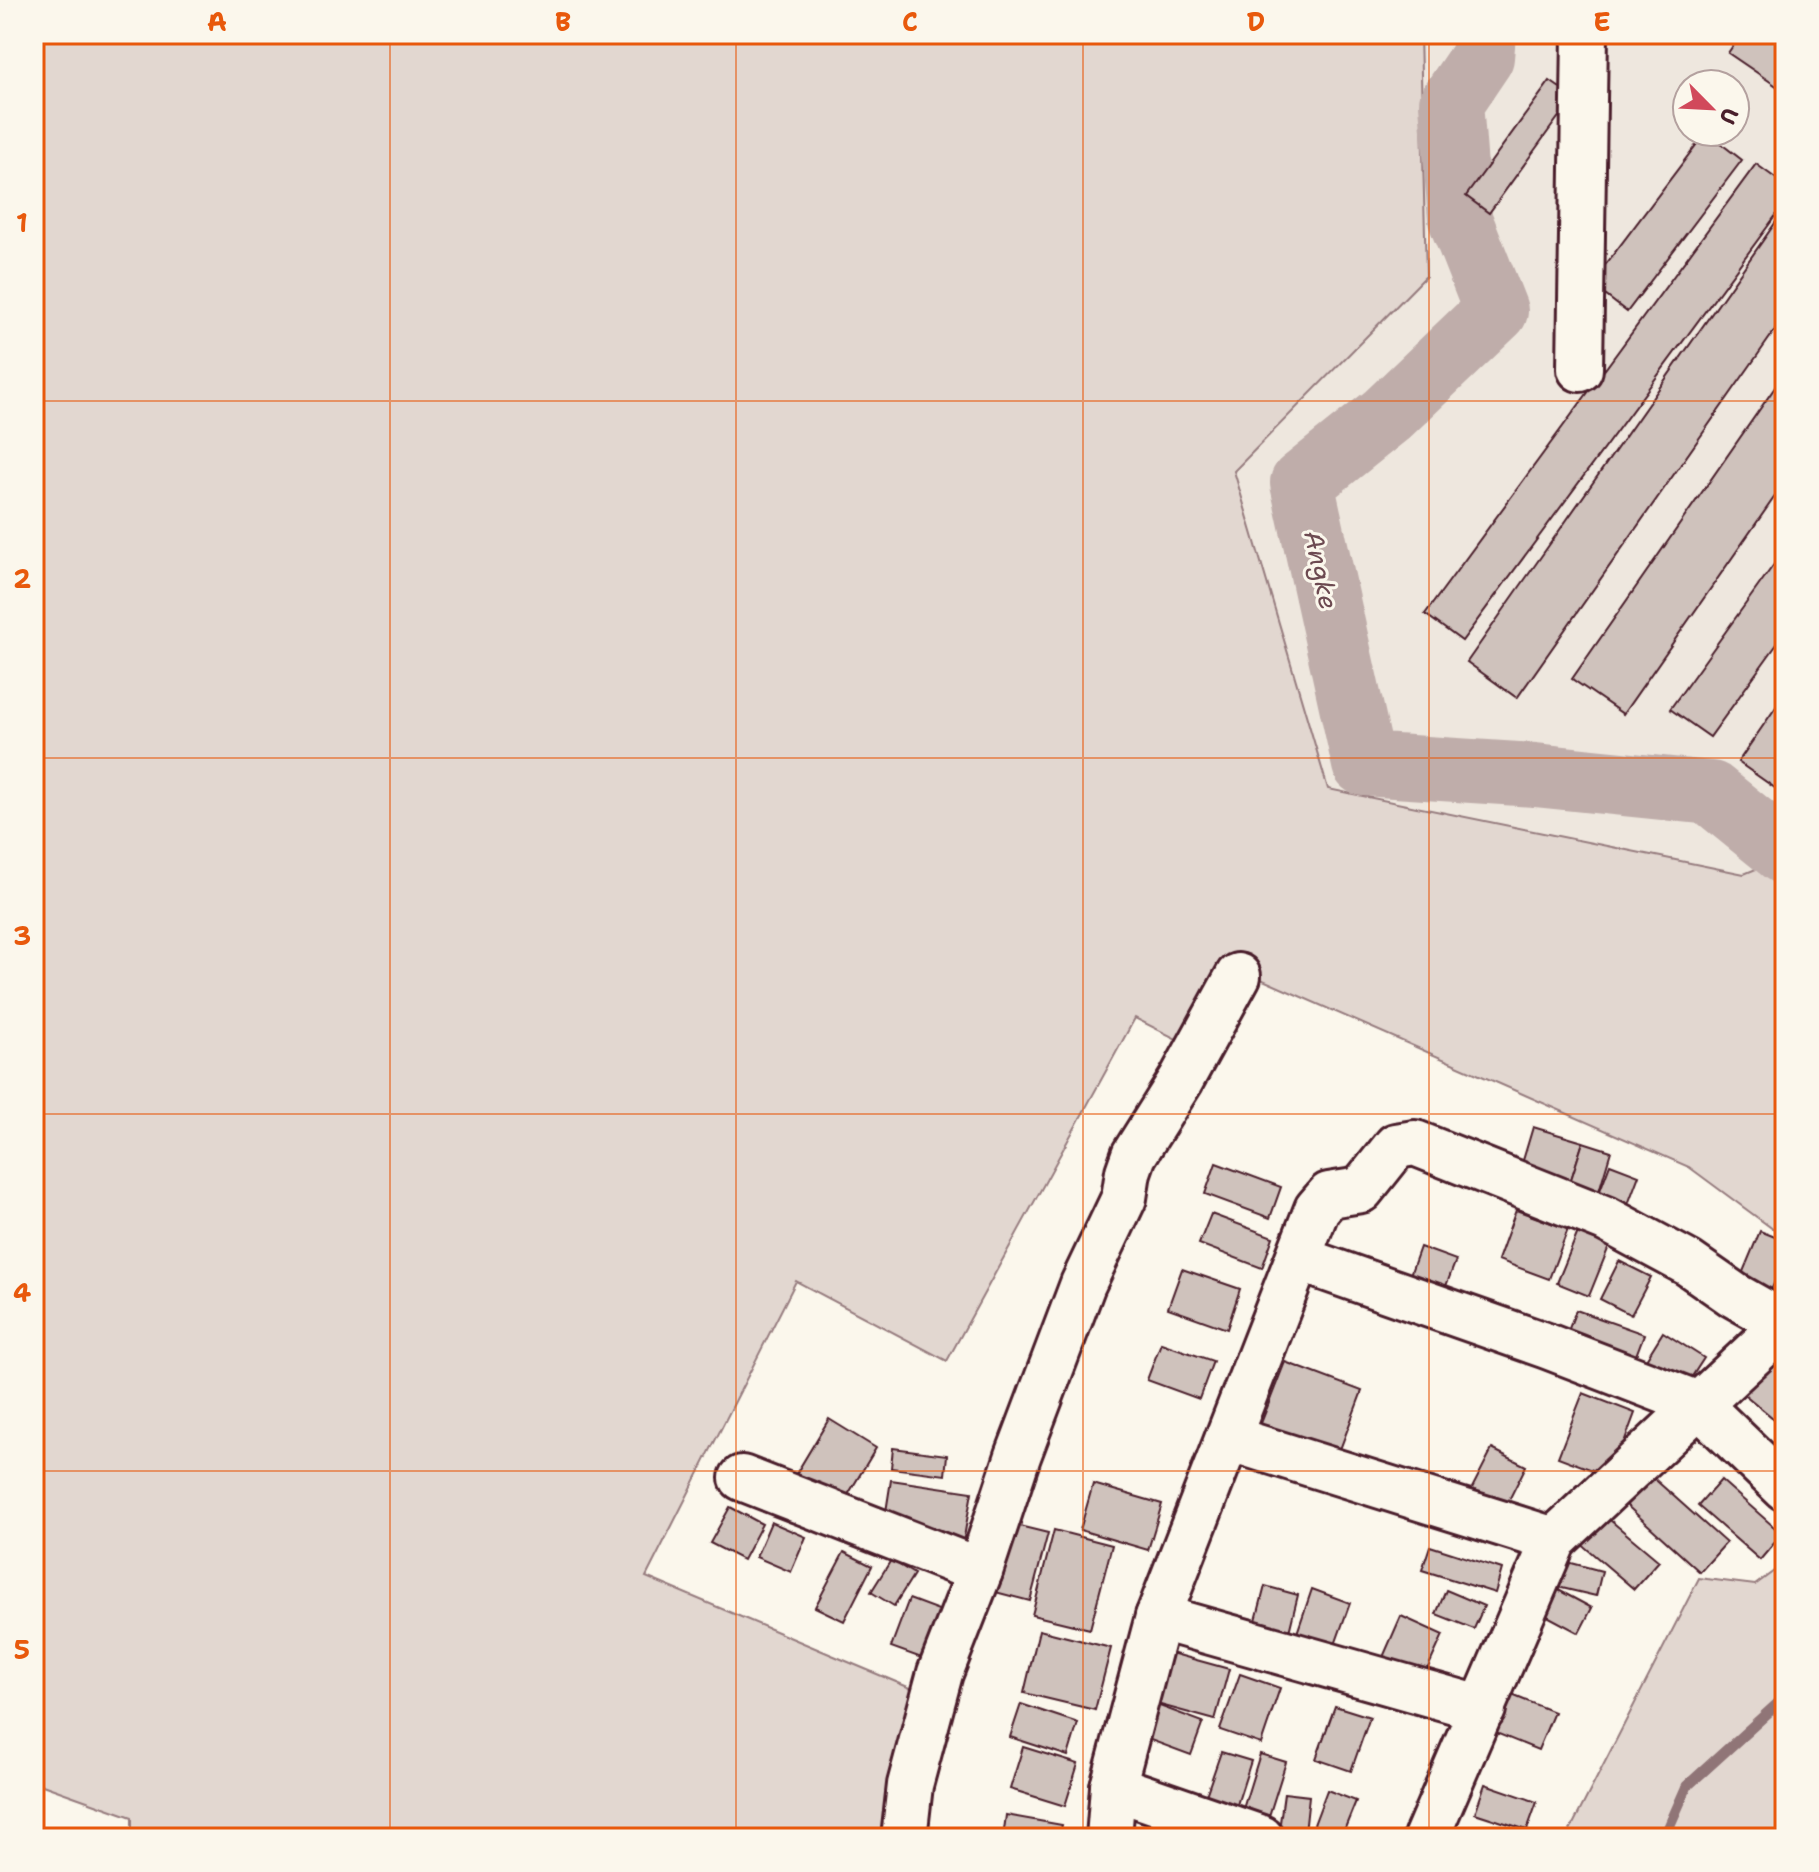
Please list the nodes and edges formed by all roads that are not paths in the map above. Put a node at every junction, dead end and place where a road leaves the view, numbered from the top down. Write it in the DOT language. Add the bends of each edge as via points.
graph roads {
  1 [pos="1585,34"];
  2 [pos="1580,369"];
  3 [pos="1238,976"];
  4 [pos="1299,1259"];
  5 [pos="1698,1404"];
  6 [pos="1228,1438"];
  7 [pos="742,1478"];
  8 [pos="1785,1488"];
  9 [pos="1554,1540"];
  10 [pos="980,1571"];
  11 [pos="1158,1617"];
  12 [pos="1483,1709"];
  13 [pos="1113,1787"];
  14 [pos="904,1838"];
  15 [pos="1109,1838"];
  16 [pos="1261,1838"];
  17 [pos="1426,1838"];
  1 -- 2 [label="street"];
  3 -- 10 [label="street" via="1134,1155 1124,1198 1083,1284"];
  4 -- 5 [label="street"];
  4 -- 5 [label="street" via="1317,1209 1329,1195 1361,1190 1396,1146 1415,1143 1606,1219 1785,1324"];
  4 -- 6 [label="street"];
  5 -- 8 [label="street"];
  5 -- 9 [label="street"];
  6 -- 9 [label="street"];
  6 -- 11 [label="street"];
  7 -- 10 [label="street"];
  9 -- 12 [label="street"];
  10 -- 14 [label="street" via="940,1673 910,1785"];
  11 -- 12 [label="street"];
  11 -- 13 [label="street"];
  12 -- 17 [label="street"];
  13 -- 15 [label="street"];
  13 -- 16 [label="street"];
}
